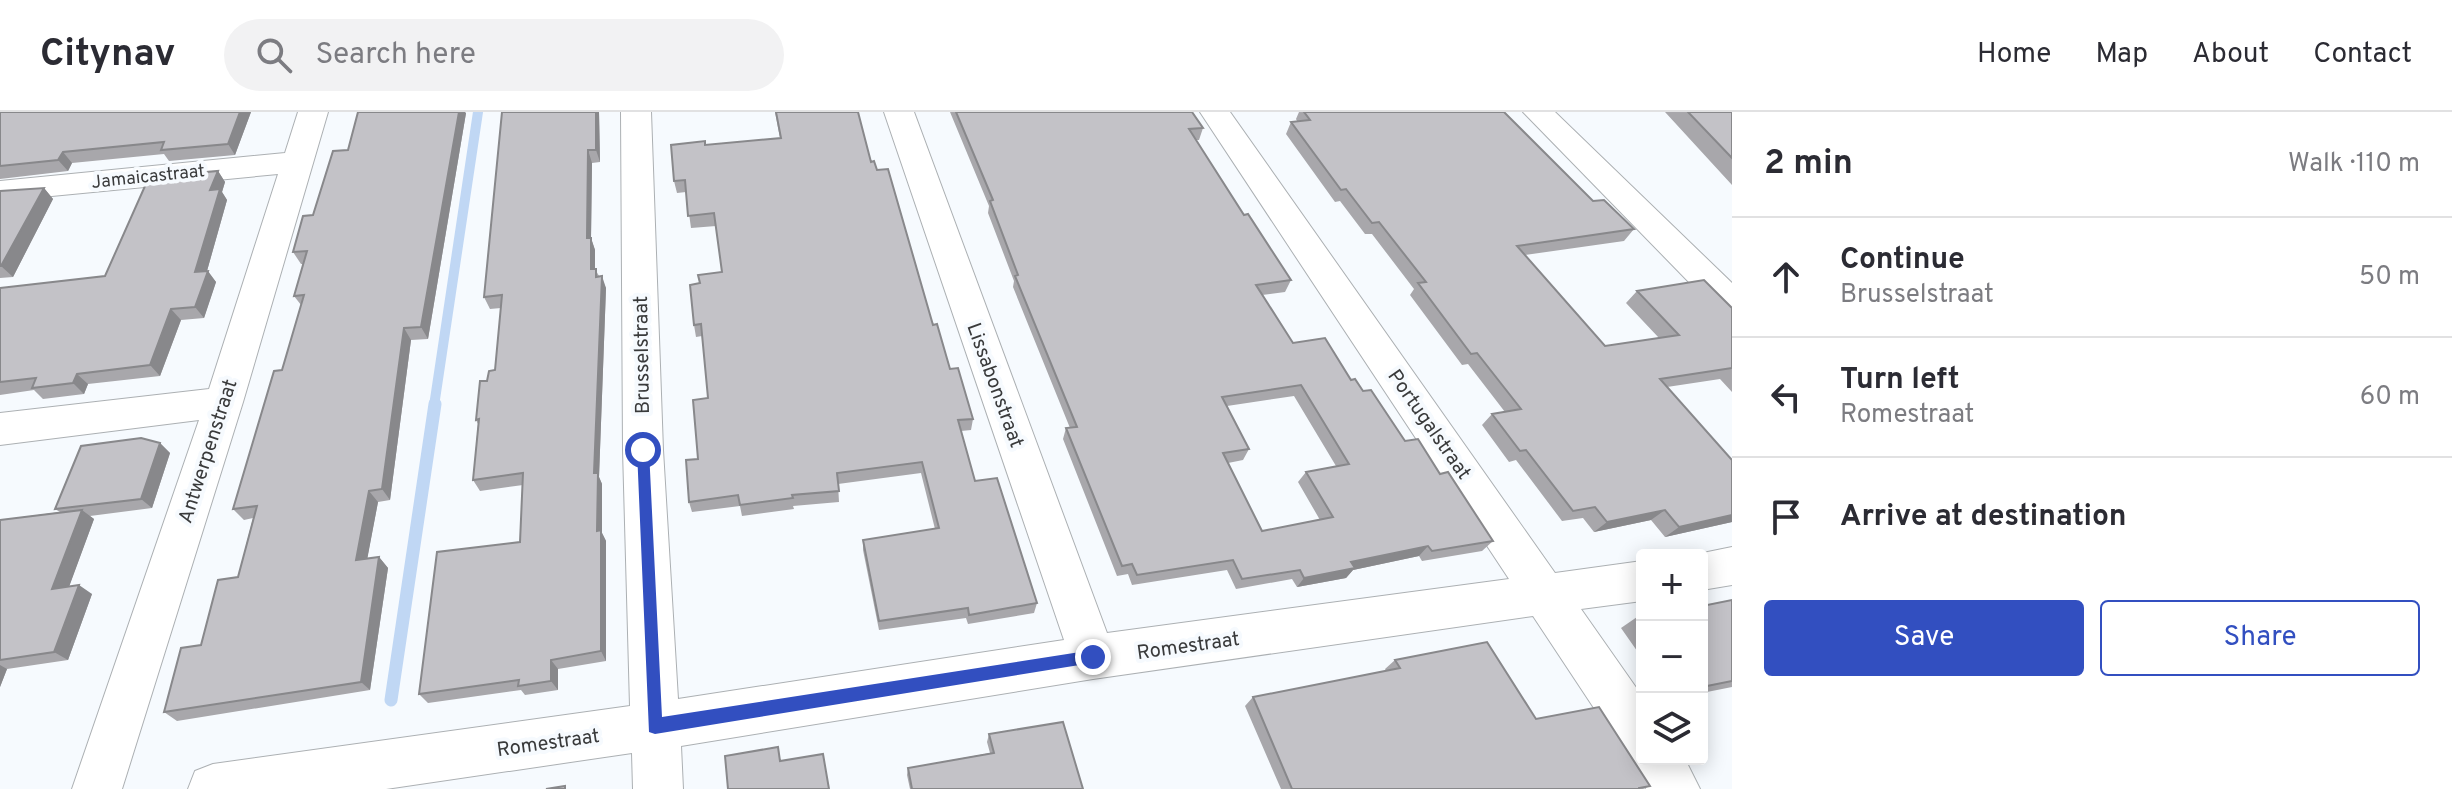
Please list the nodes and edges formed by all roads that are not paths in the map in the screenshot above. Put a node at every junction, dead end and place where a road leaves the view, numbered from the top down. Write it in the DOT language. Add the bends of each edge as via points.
graph roads {
  1 [pos="313,112"];
  2 [pos="636,112"];
  3 [pos="899,112"];
  4 [pos="1215,112"];
  5 [pos="1538,112"];
  6 [pos="297,162"];
  7 [pos="0,191"];
  8 [pos="1732,304"];
  9 [pos="224,402"];
  10 [pos="0,429"];
  11 [pos="1732,566"];
  12 [pos="1708,570"];
  13 [pos="1636,582"];
  14 [pos="1548,596"];
  15 [pos="1093,657"];
  16 [pos="655,726"];
  17 [pos="1636,729"];
  18 [pos="1660,765"];
  19 [pos="97,789"];
  20 [pos="213,789"];
  21 [pos="658,789"];
  22 [pos="1675,789"];
  1 -- 6 [label="street, Antwerpenstraat"];
  2 -- 16 [label="street, Brusselstraat"];
  3 -- 15 [label="street, Lissabonstraat"];
  4 -- 14 [label="street, Portugalstraat"];
  5 -- 8 [label="street"];
  6 -- 7 [label="street, Jamaicastraat"];
  6 -- 9 [label="street, Antwerpenstraat"];
  9 -- 10 [label="street"];
  9 -- 19 [label="street, Antwerpenstraat"];
  11 -- 12 [label="street"];
  13 -- 14 [label="street, Romestraat"];
  14 -- 15 [label="street, Romestraat"];
  14 -- 17 [label="street, Portugalstraat"];
  15 -- 16 [label="street, Romestraat"];
  16 -- 20 [label="street, Romestraat"];
  16 -- 21 [label="street, Brusselstraat"];
  18 -- 22 [label="street"];
}
